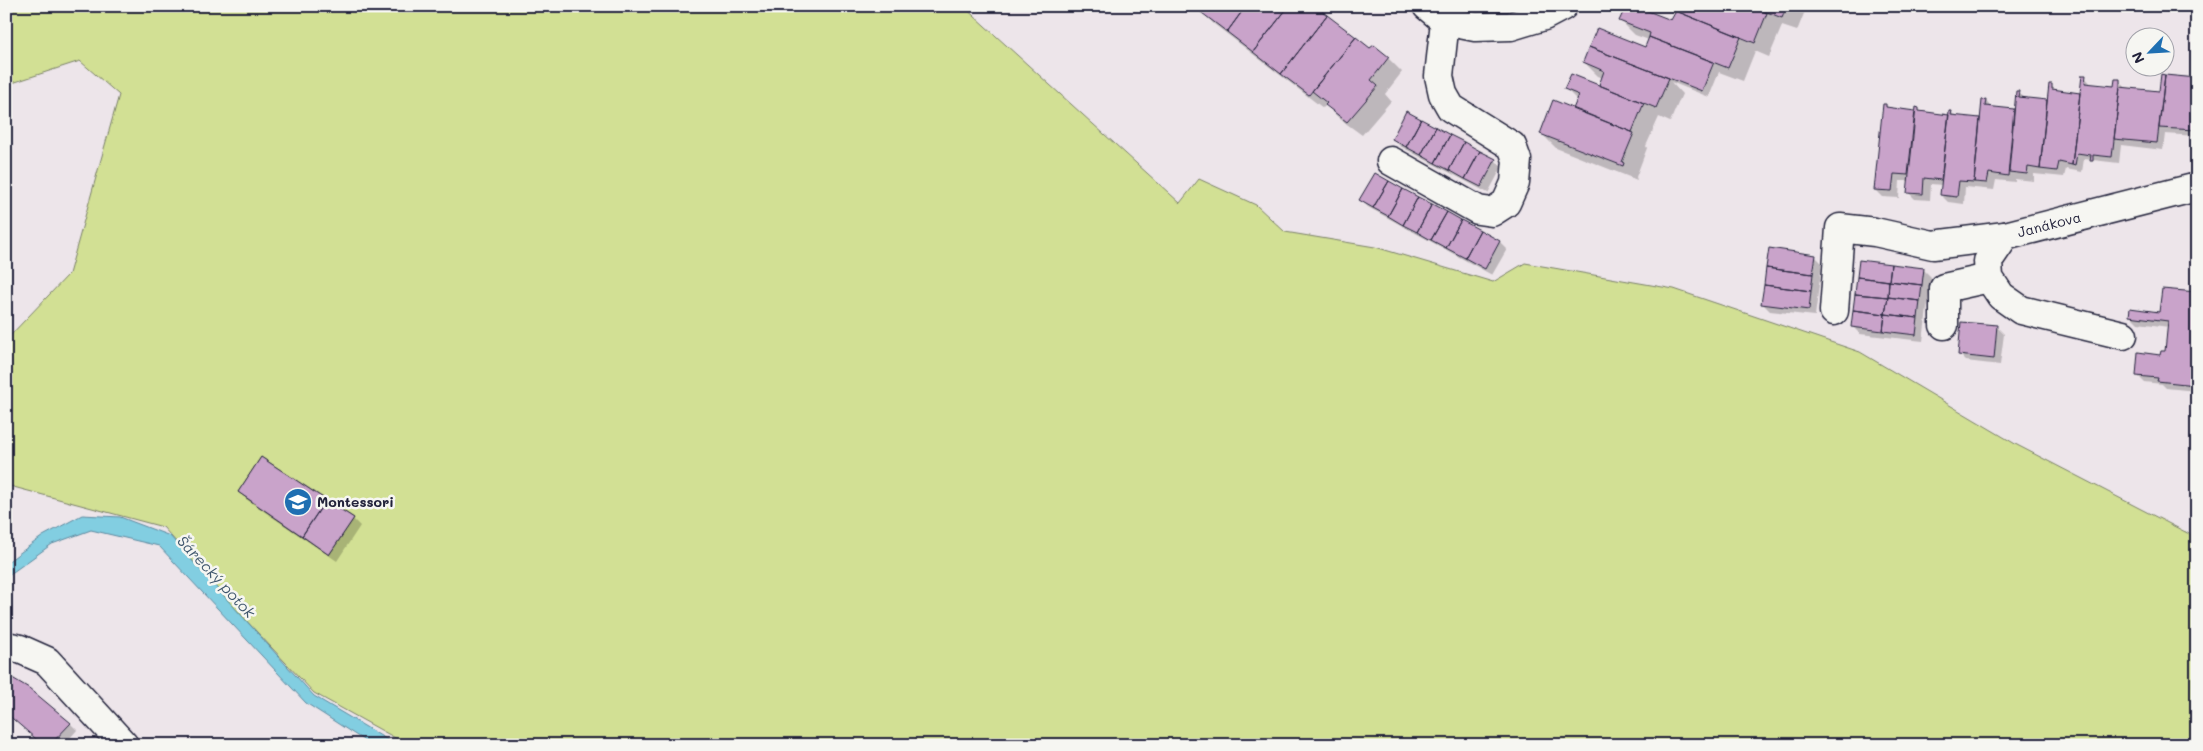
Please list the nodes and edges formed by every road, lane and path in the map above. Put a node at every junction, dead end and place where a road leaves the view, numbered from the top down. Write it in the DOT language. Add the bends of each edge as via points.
graph roads {
  1 [pos="1563,6"];
  2 [pos="1436,14"];
  3 [pos="1391,161"];
  4 [pos="2197,187"];
  5 [pos="2005,236"];
  6 [pos="1989,278"];
  7 [pos="1834,310"];
  8 [pos="1944,325"];
  9 [pos="2123,335"];
  10 [pos="6,646"];
  11 [pos="124,745"];
  1 -- 2 [label="street" via="1544,16 1511,26 1475,27"];
  2 -- 3 [label="street" via="1443,94 1451,108 1512,146 1517,160 1515,183 1506,203 1492,212 1478,210"];
  4 -- 5 [label="street, Janákova"];
  5 -- 6 [label="street, Janákova" via="1988,260"];
  5 -- 7 [label="street" via="1933,245 1840,228"];
  6 -- 8 [label="street" via="1944,288"];
  6 -- 9 [label="street" via="2001,296 2021,310"];
  10 -- 11 [label="street" via="46,661"];
}
